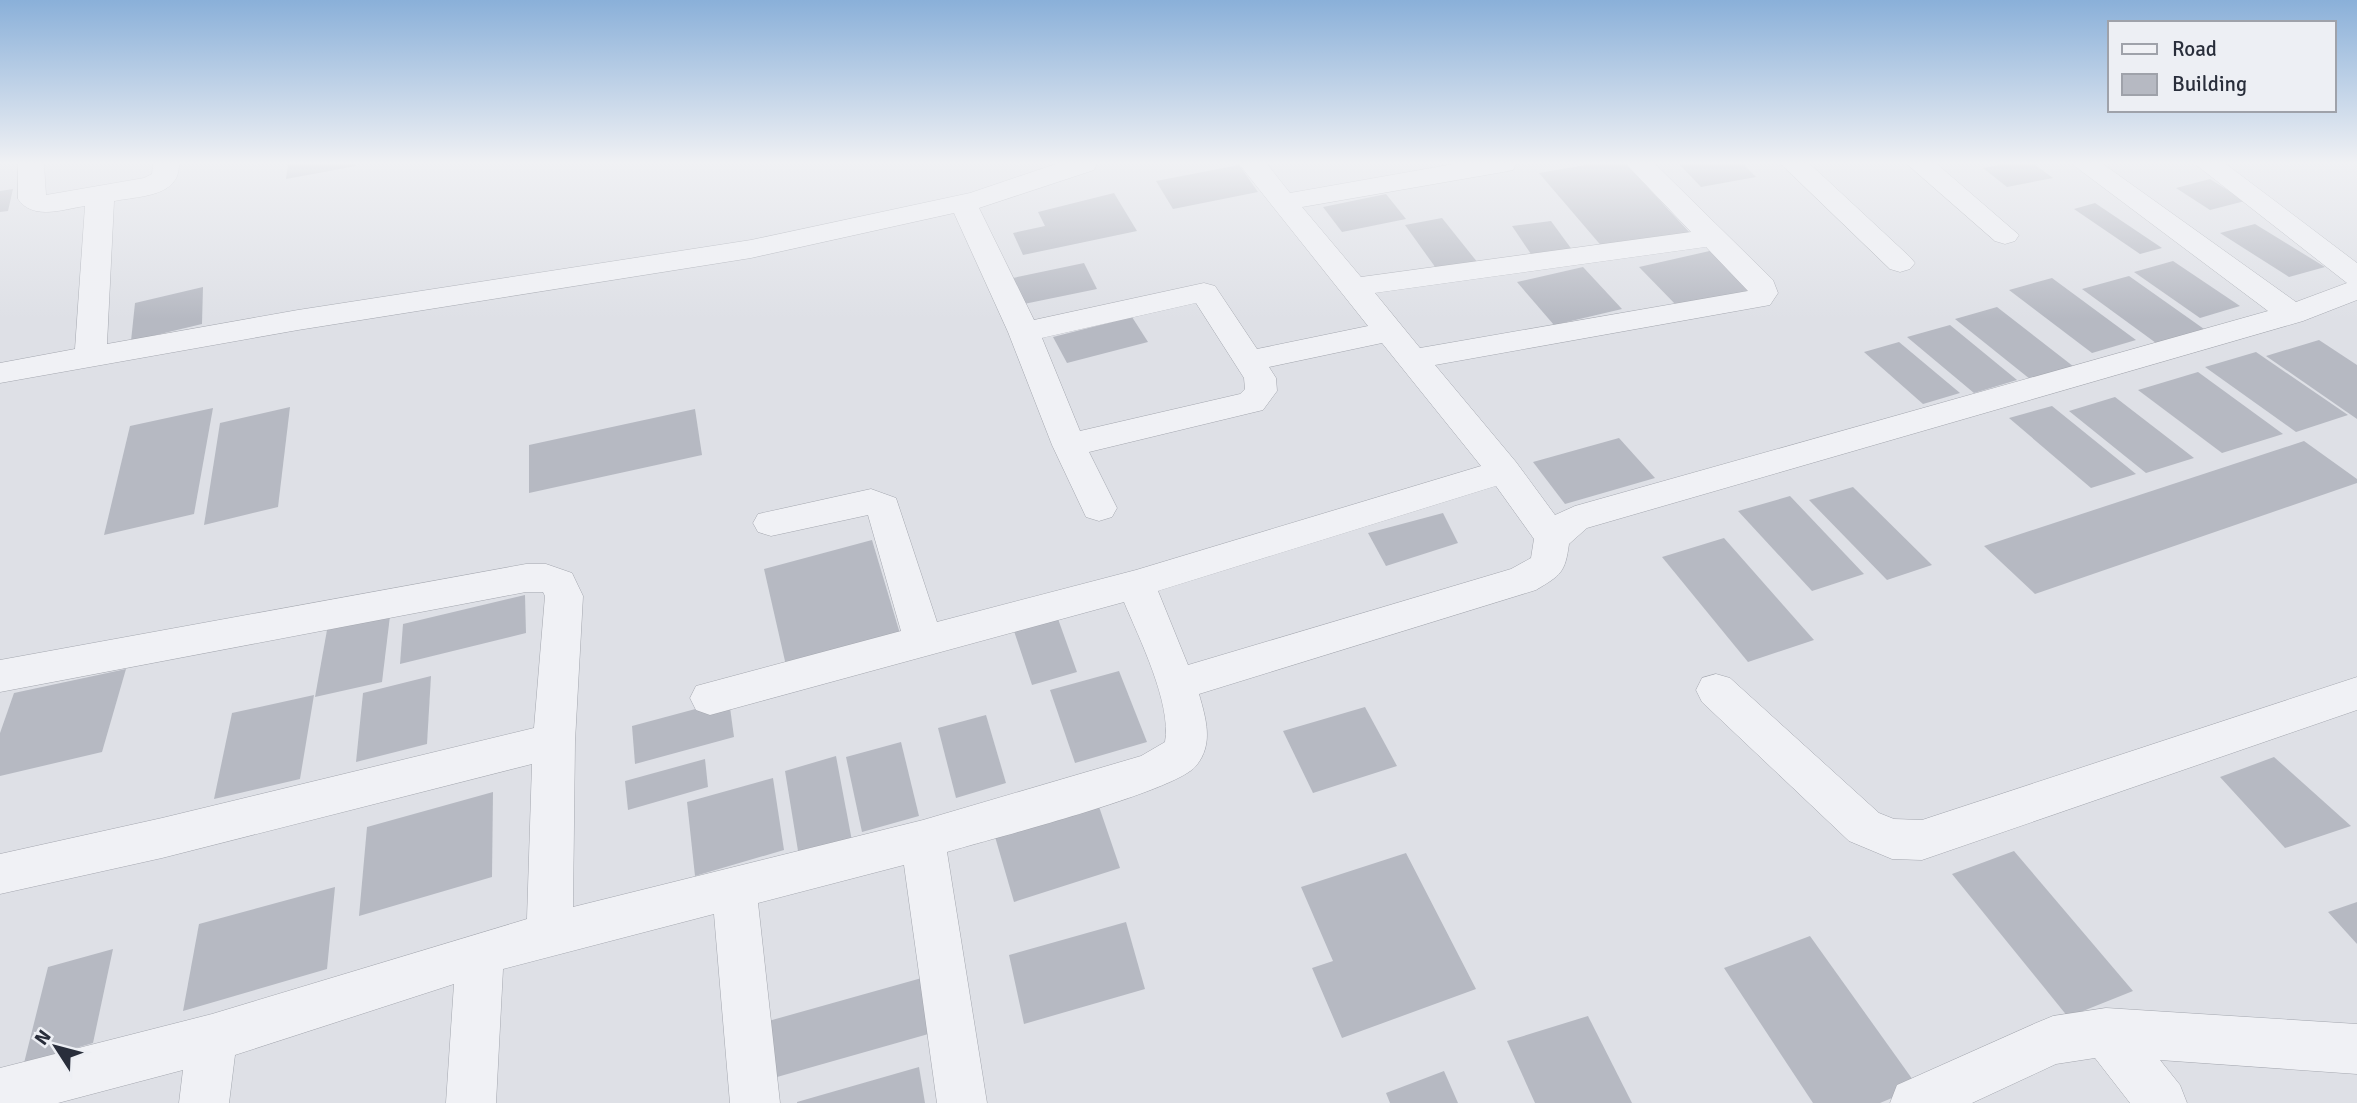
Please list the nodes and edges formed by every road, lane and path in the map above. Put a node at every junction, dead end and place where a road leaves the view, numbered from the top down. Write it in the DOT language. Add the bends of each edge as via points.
graph roads {
  1 [pos="99,215"];
  2 [pos="906,215"];
  3 [pos="969,215"];
  4 [pos="1295,215"];
  5 [pos="1692,215"];
  6 [pos="1849,215"];
  7 [pos="1982,215"];
  8 [pos="2156,215"];
  9 [pos="2276,215"];
  10 [pos="2005,235"];
  11 [pos="1714,237"];
  12 [pos="1900,263"];
  13 [pos="2357,277"];
  14 [pos="1356,287"];
  15 [pos="2357,290"];
  16 [pos="2291,314"];
  17 [pos="1391,331"];
  18 [pos="1024,332"];
  19 [pos="90,357"];
  20 [pos="1414,359"];
  21 [pos="1251,361"];
  22 [pos="0,373"];
  23 [pos="1069,445"];
  24 [pos="1504,471"];
  25 [pos="1099,508"];
  26 [pos="771,523"];
  27 [pos="1552,538"];
  28 [pos="1136,584"];
  29 [pos="923,641"];
  30 [pos="0,676"];
  31 [pos="1176,685"];
  32 [pos="1716,690"];
  33 [pos="2357,693"];
  34 [pos="710,698"];
  35 [pos="554,741"];
  36 [pos="923,840"];
  37 [pos="0,874"];
  38 [pos="734,888"];
  39 [pos="550,934"];
  40 [pos="480,953"];
  41 [pos="2106,1032"];
  42 [pos="212,1038"];
  43 [pos="2357,1049"];
  44 [pos="0,1093"];
  45 [pos="204,1103"];
  46 [pos="471,1103"];
  47 [pos="755,1103"];
  48 [pos="962,1103"];
  49 [pos="1915,1103"];
  50 [pos="2162,1103"];
  1 -- 19 [label="street"];
  2 -- 19 [label="street" via="751,249"];
  3 -- 18 [label="street"];
  4 -- 14 [label="street"];
  5 -- 11 [label="street"];
  6 -- 12 [label="street"];
  7 -- 10 [label="street"];
  8 -- 16 [label="street"];
  9 -- 13 [label="street"];
  11 -- 14 [label="street"];
  11 -- 20 [label="street" via="1762,286 1759,298"];
  14 -- 17 [label="street"];
  15 -- 16 [label="street"];
  16 -- 27 [label="street" via="1591,514 1575,519"];
  17 -- 20 [label="street"];
  17 -- 21 [label="street"];
  18 -- 21 [label="street" via="1204,292"];
  18 -- 23 [label="street"];
  19 -- 22 [label="street"];
  20 -- 24 [label="street"];
  21 -- 23 [label="street" via="1261,391 1251,402"];
  23 -- 25 [label="street"];
  24 -- 27 [label="street"];
  24 -- 28 [label="street"];
  26 -- 29 [label="street" via="871,502 883,507"];
  27 -- 31 [label="street" via="1548,565 1523,580"];
  28 -- 29 [label="street"];
  28 -- 31 [label="street"];
  29 -- 34 [label="street"];
  30 -- 35 [label="street" via="526,578 546,578 559,583 564,596"];
  31 -- 36 [label="street" via="1188,727 1187,746 1176,759 1150,772"];
  32 -- 33 [label="street" via="1864,827 1892,839 1922,840"];
  35 -- 37 [label="street"];
  35 -- 39 [label="street"];
  36 -- 38 [label="street"];
  36 -- 48 [label="street"];
  38 -- 39 [label="street"];
  38 -- 47 [label="street"];
  39 -- 40 [label="street"];
  40 -- 42 [label="street"];
  40 -- 46 [label="street"];
  41 -- 43 [label="street"];
  41 -- 49 [label="street" via="2053,1040"];
  41 -- 50 [label="street"];
  42 -- 44 [label="street"];
  42 -- 45 [label="street"];
}
